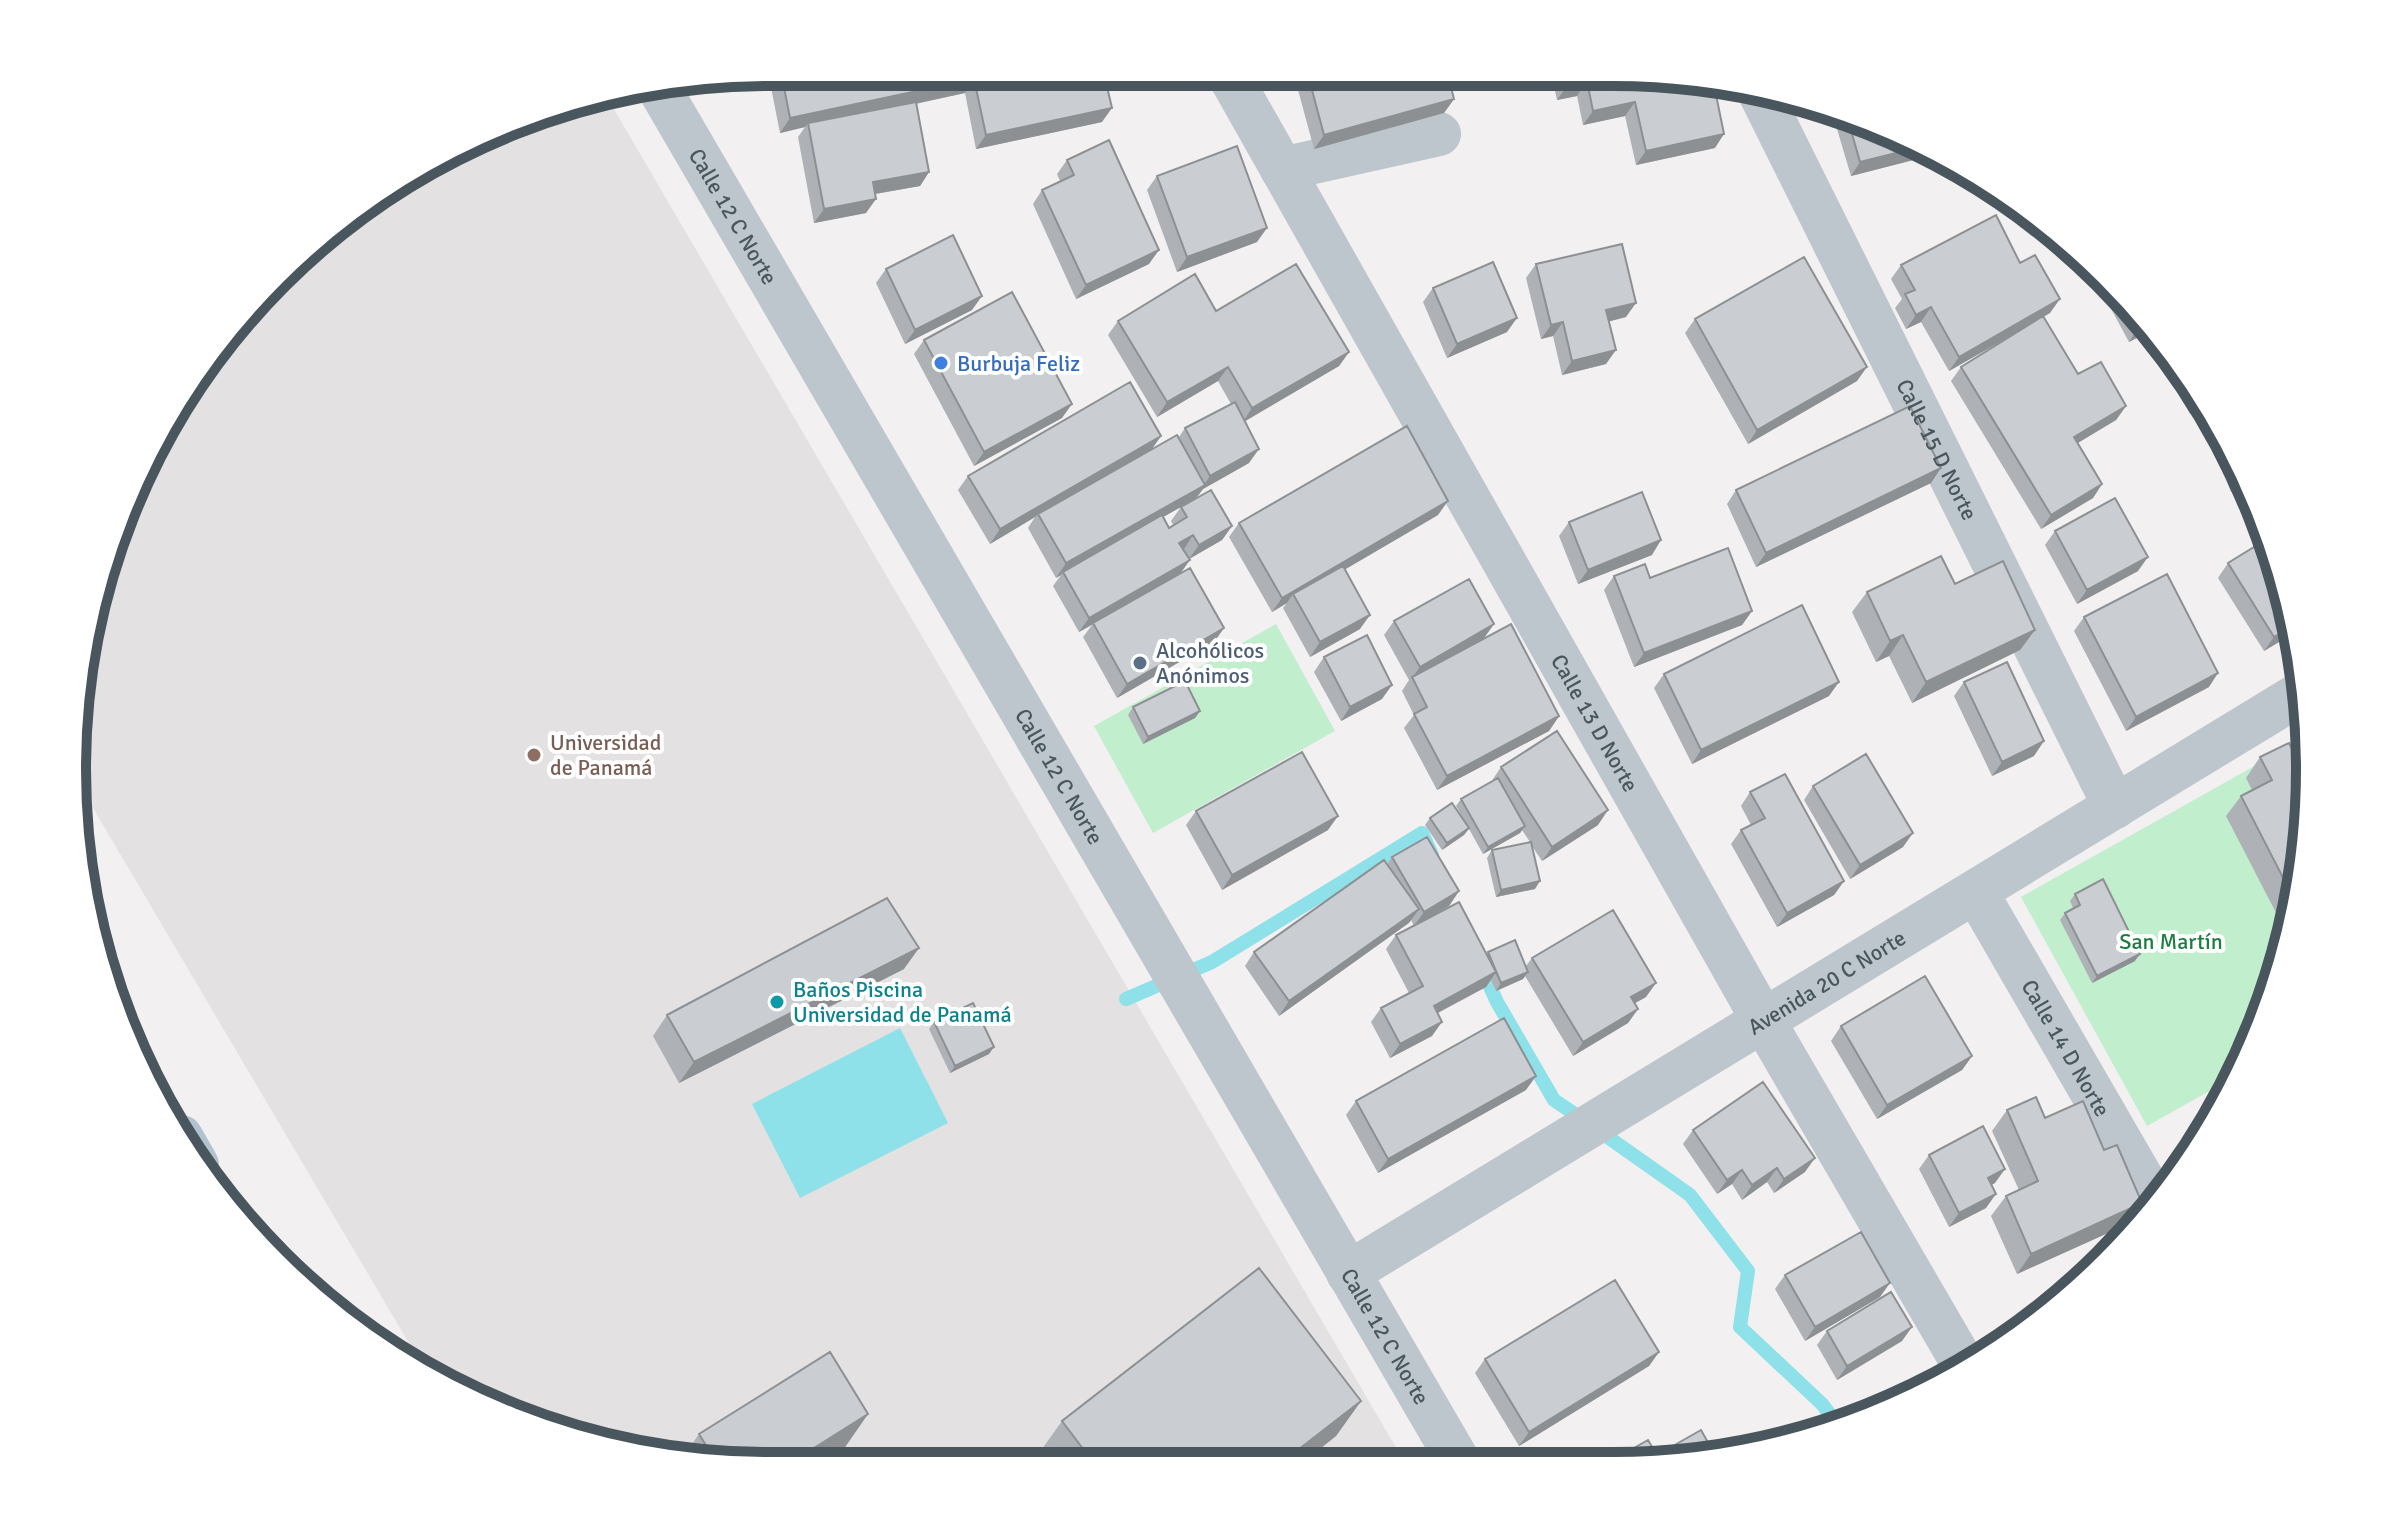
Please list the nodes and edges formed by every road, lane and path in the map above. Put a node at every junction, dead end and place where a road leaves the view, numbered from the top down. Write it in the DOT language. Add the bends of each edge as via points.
graph roads {
  1 [pos="1235,86"];
  2 [pos="663,95"];
  3 [pos="1765,103"];
  4 [pos="1439,134"];
  5 [pos="1282,169"];
  6 [pos="2292,699"];
  7 [pos="2115,807"];
  8 [pos="1976,892"];
  9 [pos="1763,1020"];
  10 [pos="2149,1192"];
  11 [pos="1348,1273"];
  12 [pos="1959,1357"];
  13 [pos="1453,1452"];
  1 -- 5 [label="street, Calle 13 D Norte"];
  2 -- 11 [label="street, Calle 12 C Norte"];
  3 -- 7 [label="street, Calle 15 D Norte"];
  4 -- 5 [label="street"];
  5 -- 9 [label="street, Calle 13 D Norte"];
  6 -- 7 [label="street, Avenida 20 C Norte"];
  7 -- 8 [label="street, Avenida 20 C Norte"];
  8 -- 9 [label="street, Avenida 20 C Norte"];
  8 -- 10 [label="street, Calle 14 D Norte"];
  9 -- 11 [label="street, Avenida 20 C Norte"];
  9 -- 12 [label="street, Calle 13 D Norte"];
  11 -- 13 [label="street, Calle 12 C Norte"];
}
